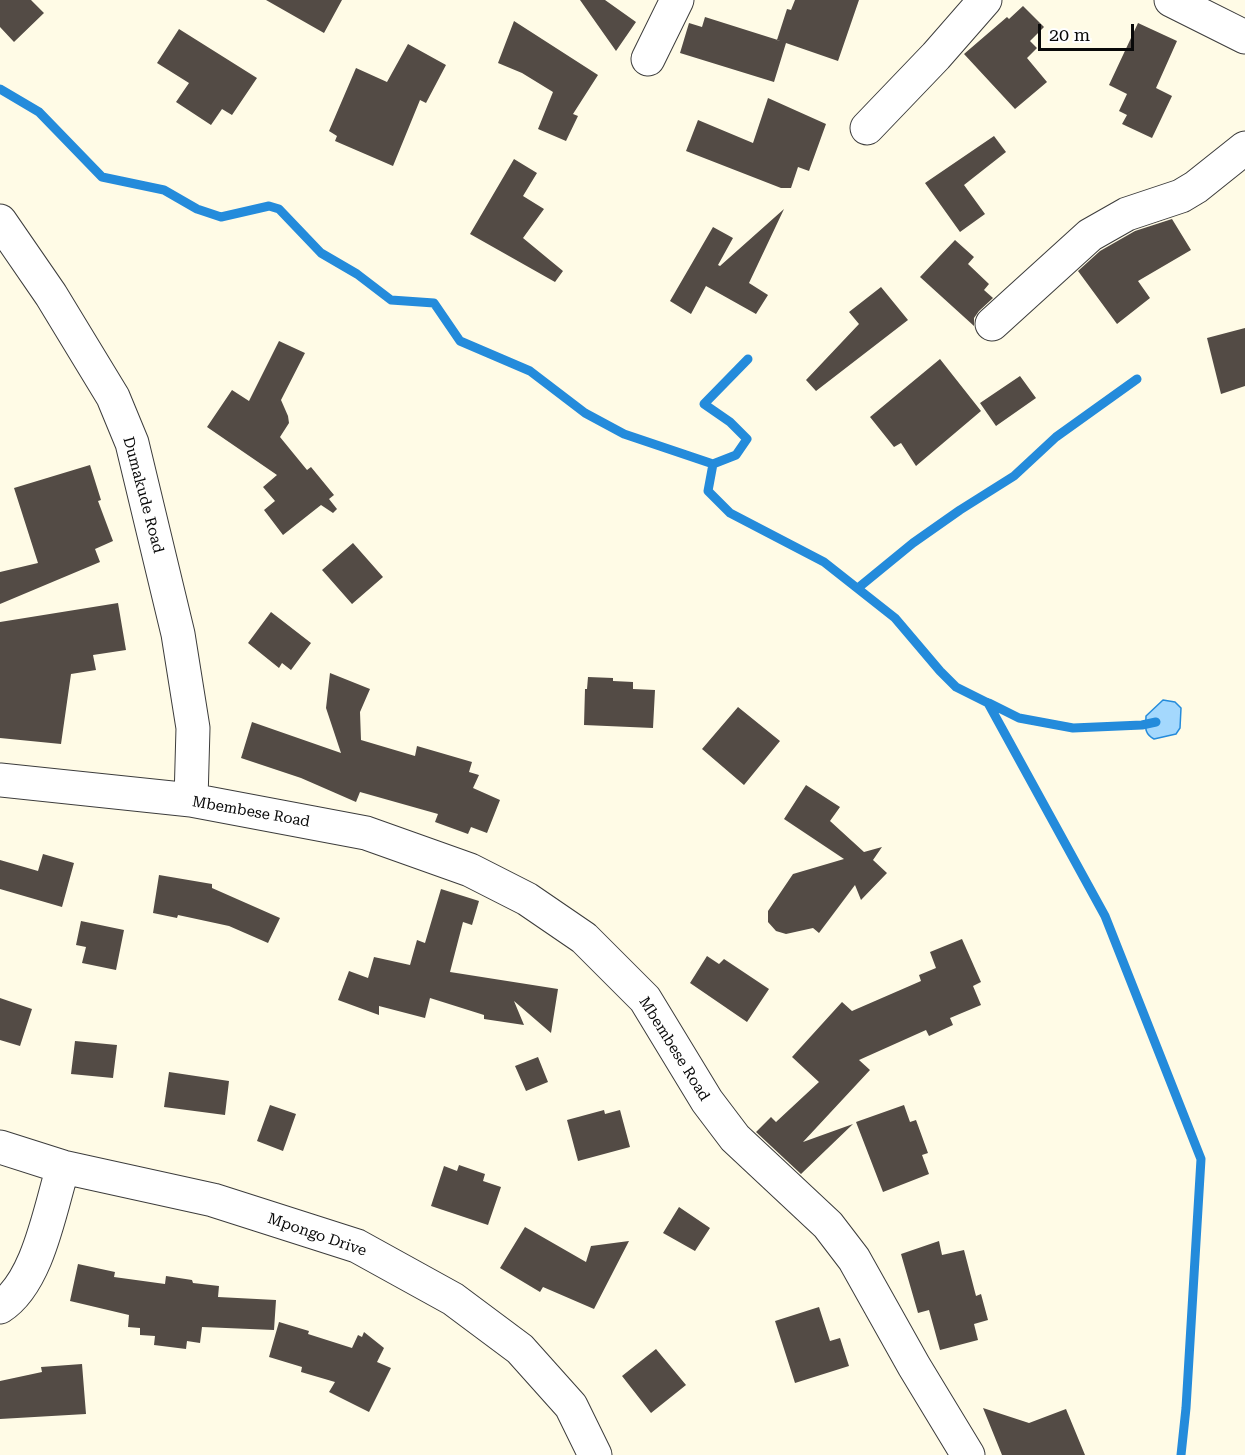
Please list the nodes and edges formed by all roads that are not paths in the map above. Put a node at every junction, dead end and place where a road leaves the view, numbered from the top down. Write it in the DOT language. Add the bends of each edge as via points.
graph roads {
  1 [pos="677,0"];
  2 [pos="985,0"];
  3 [pos="1185,3"];
  4 [pos="1245,37"];
  5 [pos="648,59"];
  6 [pos="867,128"];
  7 [pos="1245,148"];
  8 [pos="0,221"];
  9 [pos="992,324"];
  10 [pos="0,780"];
  11 [pos="191,800"];
  12 [pos="0,1148"];
  13 [pos="63,1167"];
  14 [pos="0,1307"];
  15 [pos="596,1455"];
  16 [pos="969,1455"];
  1 -- 5 [label="street"];
  2 -- 6 [label="street"];
  3 -- 4 [label="street"];
  7 -- 9 [label="street" via="1182,196 1127,214 1090,235"];
  8 -- 11 [label="street, Dumakude Road" via="51,294 113,397 132,443 178,634 193,729"];
  10 -- 11 [label="street, Mbembese Road"];
  11 -- 16 [label="street, Mbembese Road" via="366,833 412,849 470,870 527,899 584,938 645,999 707,1101 735,1138 828,1225 854,1259"];
  12 -- 13 [label="street, Mpongo Drive"];
  13 -- 14 [label="street" via="24,1283"];
  13 -- 15 [label="street, Mpongo Drive" via="213,1200 357,1246 453,1299 520,1349 571,1406"];
}
